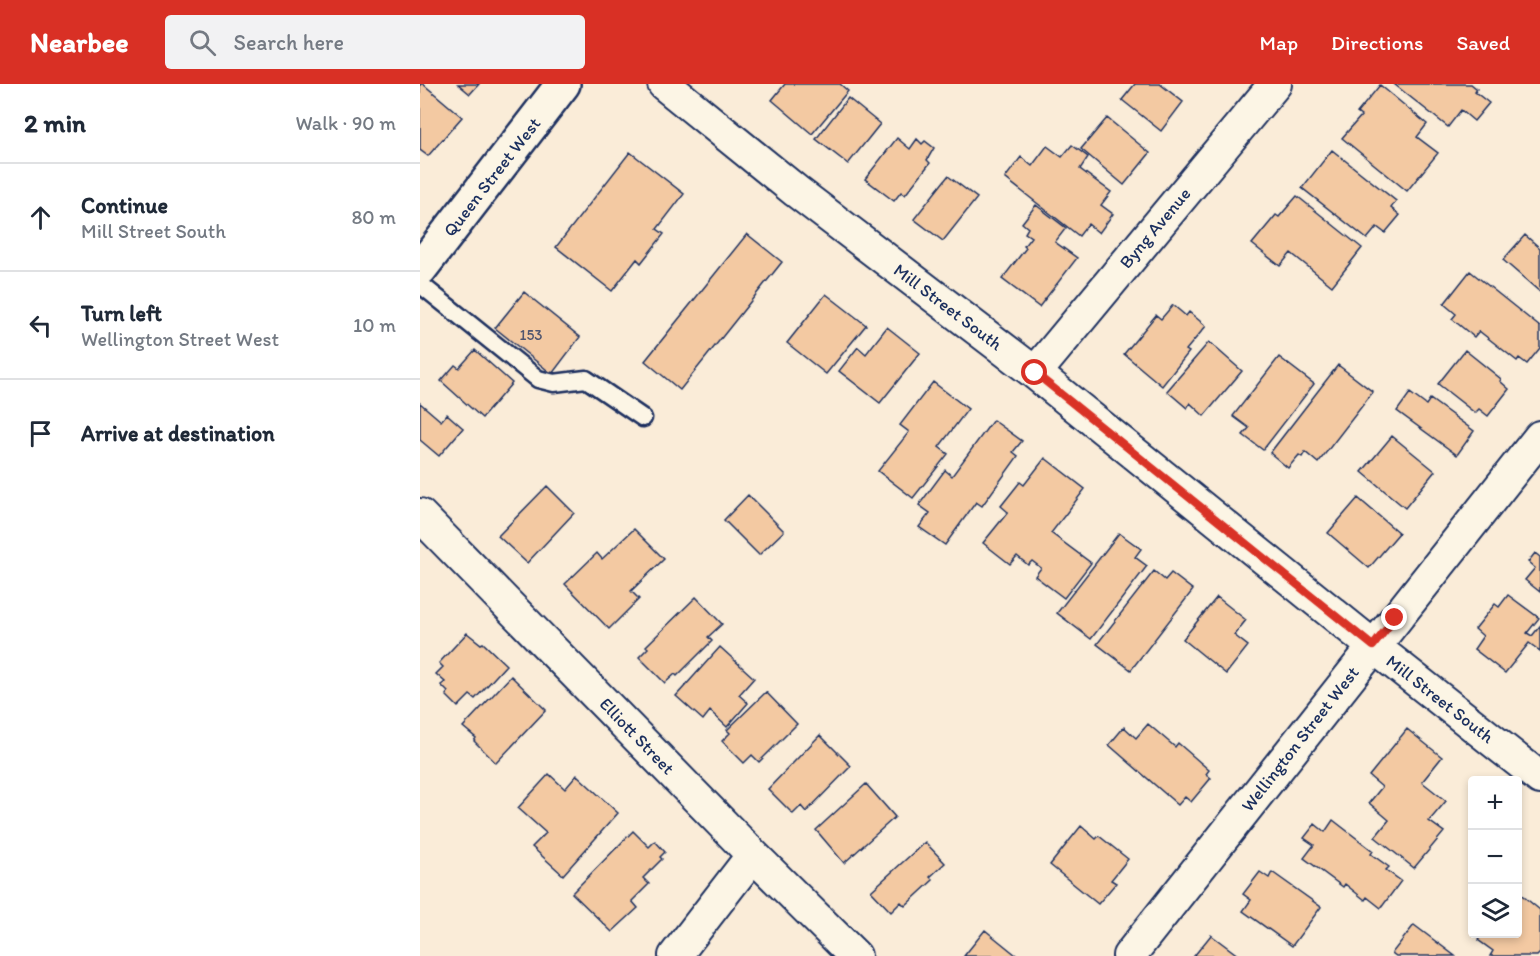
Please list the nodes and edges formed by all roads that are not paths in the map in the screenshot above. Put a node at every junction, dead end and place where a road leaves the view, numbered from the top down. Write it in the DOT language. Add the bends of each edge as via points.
graph roads {
  1 [pos="563,84"];
  2 [pos="664,84"];
  3 [pos="1275,84"];
  4 [pos="420,269"];
  5 [pos="420,284"];
  6 [pos="1035,373"];
  7 [pos="643,418"];
  8 [pos="1540,438"];
  9 [pos="420,515"];
  10 [pos="1373,646"];
  11 [pos="1540,778"];
  12 [pos="753,855"];
  13 [pos="675,956"];
  14 [pos="855,956"];
  15 [pos="1129,956"];
  1 -- 4 [label="main road, Queen Street West"];
  2 -- 6 [label="street, Mill Street South" via="796,191"];
  3 -- 6 [label="street, Byng Avenue"];
  5 -- 7 [label="lane" via="538,379 554,383 586,379"];
  6 -- 10 [label="street, Mill Street South"];
  8 -- 10 [label="street, Wellington Street West"];
  9 -- 12 [label="street, Elliott Street"];
  10 -- 11 [label="street, Mill Street South"];
  10 -- 15 [label="street, Wellington Street West"];
  12 -- 13 [label="street"];
  12 -- 14 [label="street, Elliott Street"];
}
